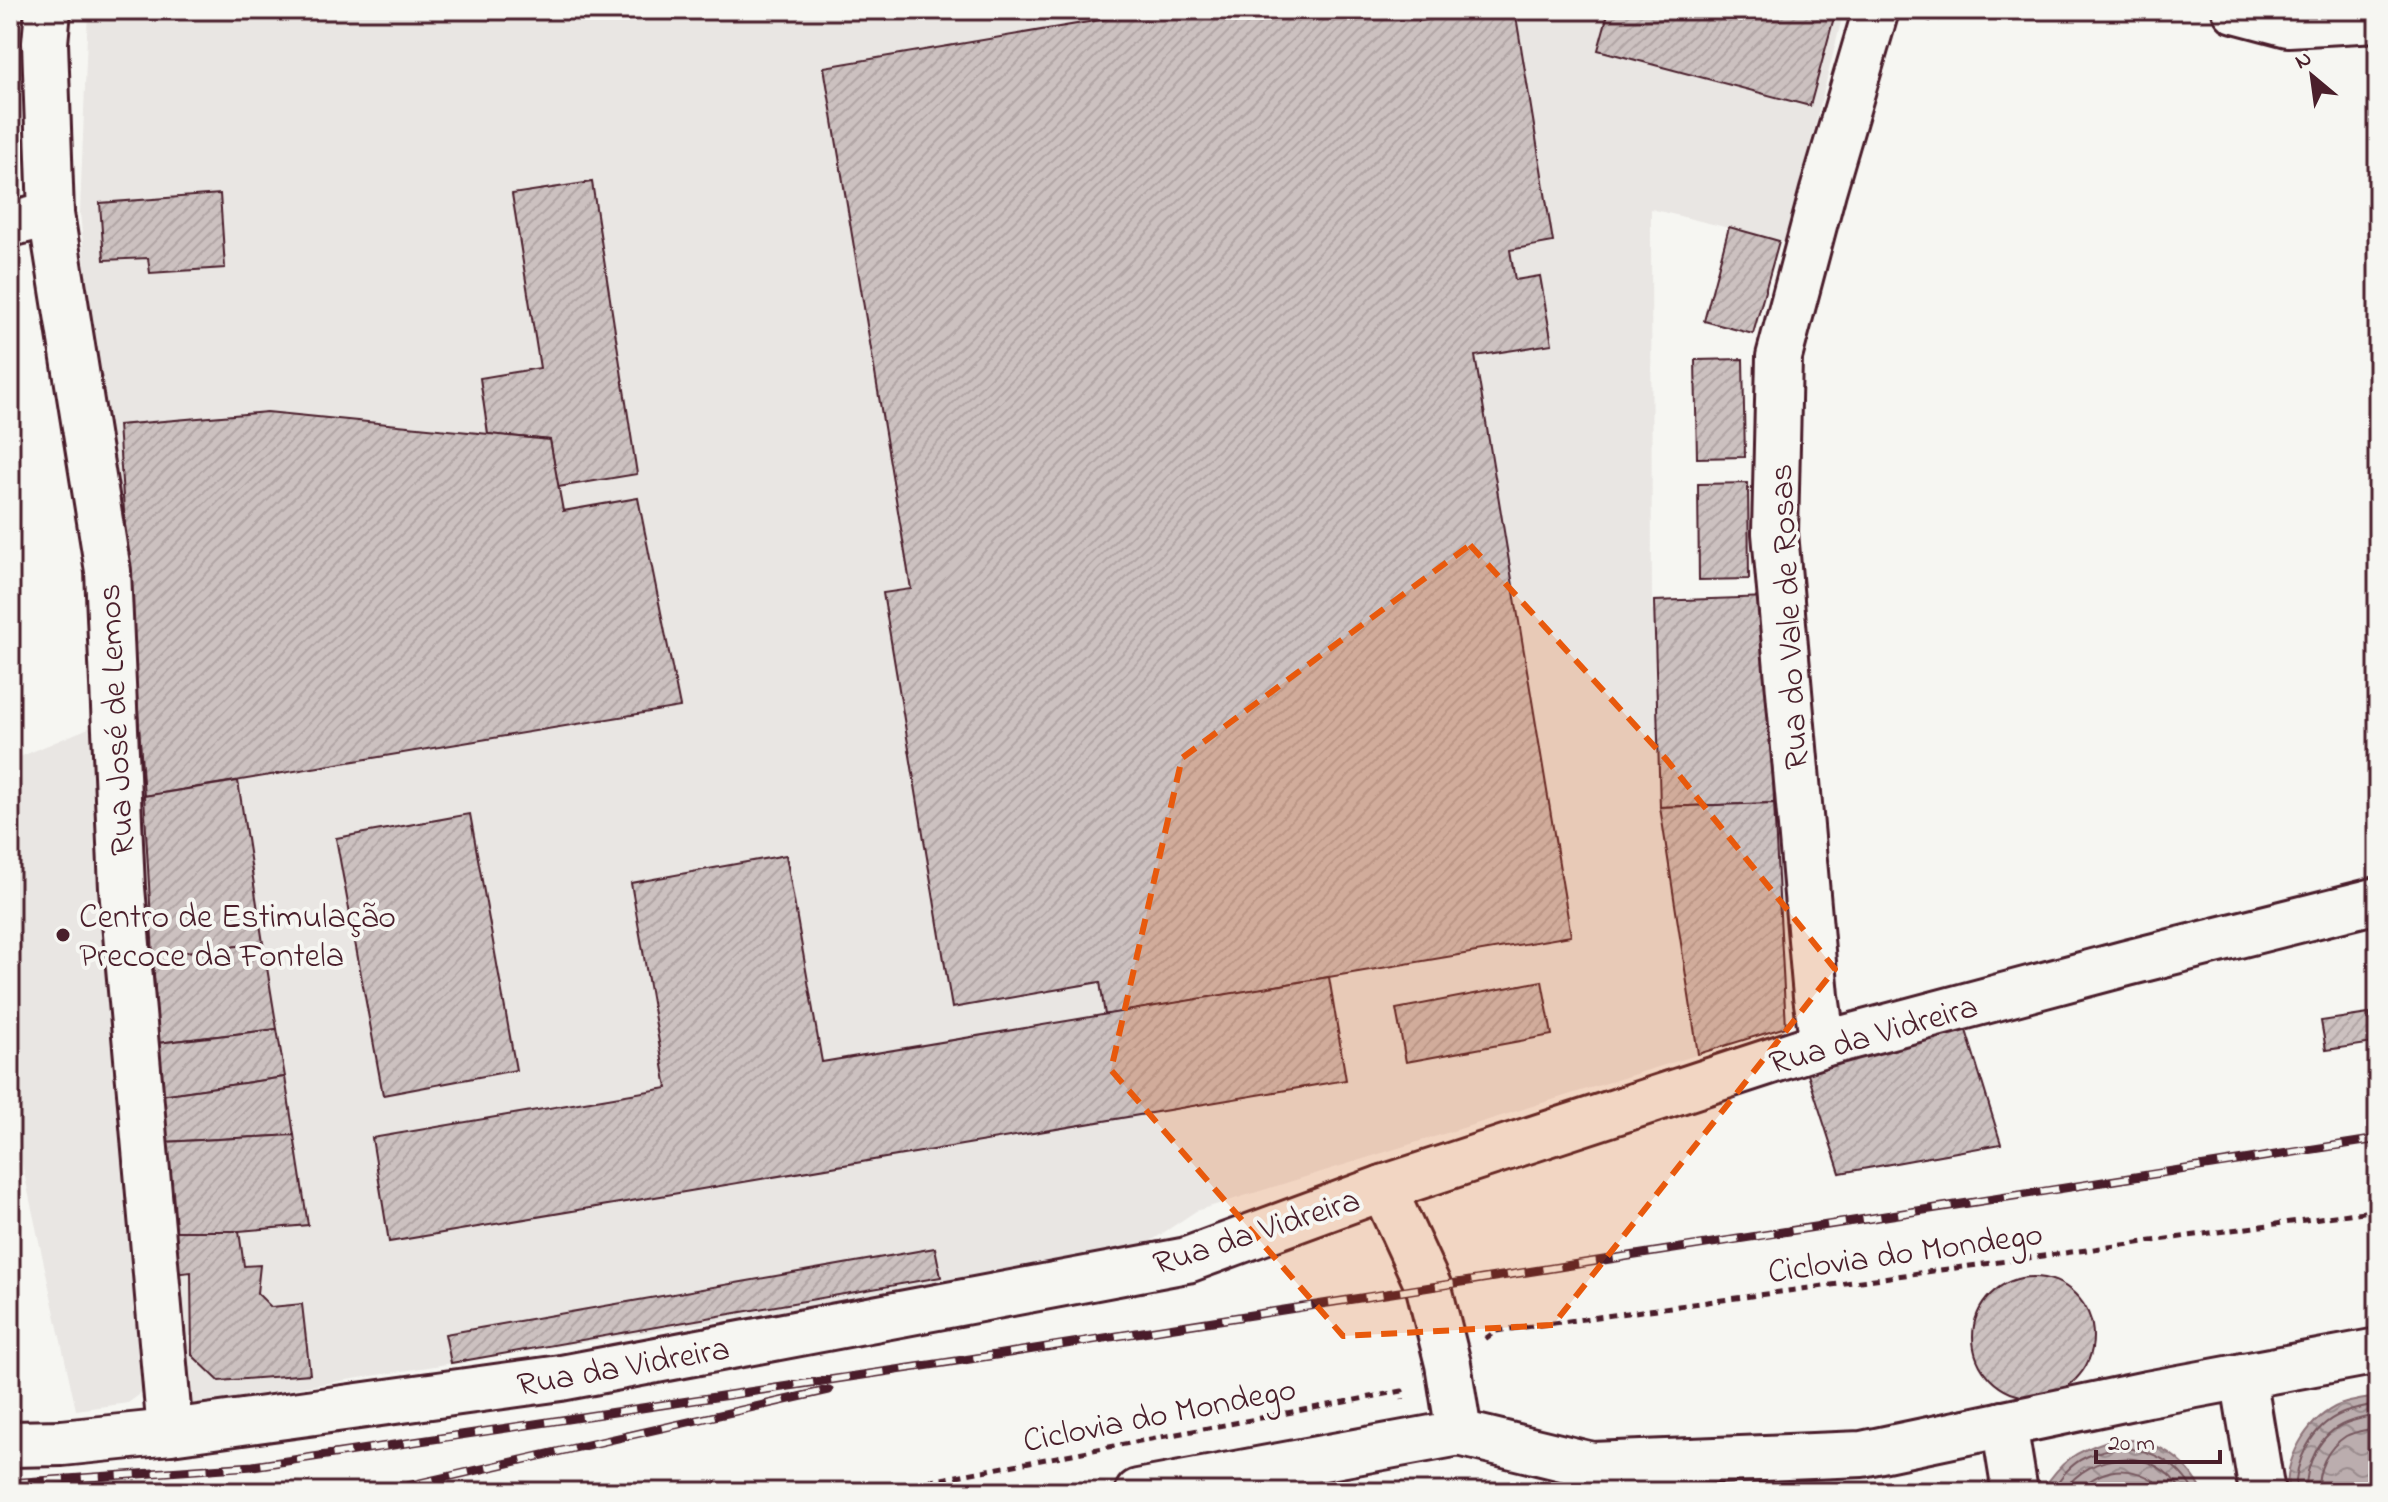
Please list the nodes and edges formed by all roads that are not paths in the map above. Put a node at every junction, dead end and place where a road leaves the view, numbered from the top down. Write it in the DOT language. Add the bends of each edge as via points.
graph roads {
  1 [pos="48,10"];
  2 [pos="1876,10"];
  3 [pos="2235,10"];
  4 [pos="2378,19"];
  5 [pos="51,214"];
  6 [pos="10,224"];
  7 [pos="2378,900"];
  8 [pos="1823,1044"];
  9 [pos="1383,1188"];
  10 [pos="2378,1351"];
  11 [pos="2243,1376"];
  12 [pos="2004,1424"];
  13 [pos="170,1432"];
  14 [pos="1459,1433"];
  15 [pos="10,1444"];
  16 [pos="1138,1492"];
  17 [pos="2015,1492"];
  18 [pos="2262,1492"];
  1 -- 5 [label="street, Rua José de Lemos"];
  2 -- 8 [label="street, Rua do Vale de Rosas" via="1779,357 1775,533"];
  3 -- 4 [label="street" via="2288,24"];
  5 -- 6 [label="street"];
  5 -- 13 [label="street, Rua José de Lemos" via="108,571 122,888"];
  7 -- 8 [label="street, Rua da Vidreira"];
  8 -- 9 [label="street, Rua da Vidreira"];
  9 -- 13 [label="street, Rua da Vidreira" via="1187,1260 561,1378"];
  9 -- 14 [label="street" via="1429,1288"];
  10 -- 11 [label="street"];
  11 -- 12 [label="street"];
  11 -- 18 [label="street"];
  12 -- 14 [label="street" via="1862,1454 1592,1465"];
  12 -- 17 [label="street"];
  13 -- 15 [label="street, Rua da Vidreira"];
  14 -- 16 [label="street"];
}
